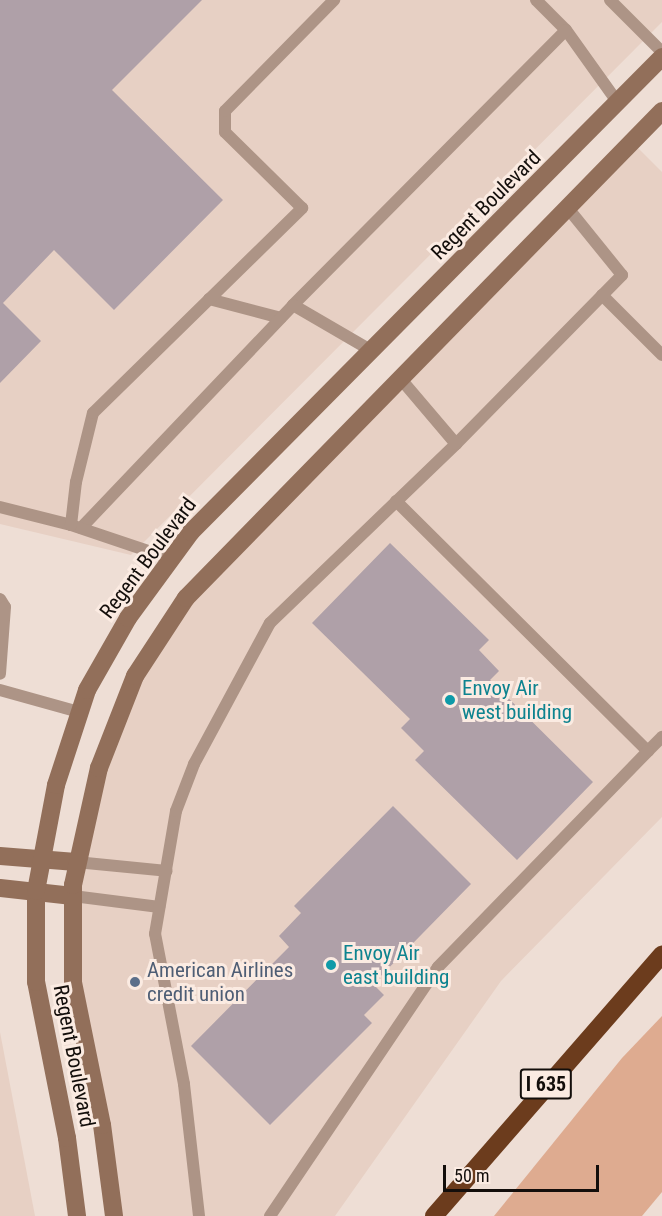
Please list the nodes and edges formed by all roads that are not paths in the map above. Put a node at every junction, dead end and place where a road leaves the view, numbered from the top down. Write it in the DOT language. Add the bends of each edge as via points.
graph roads {
  1 [pos="334,0"];
  2 [pos="536,0"];
  3 [pos="610,0"];
  4 [pos="566,30"];
  5 [pos="662,52"];
  6 [pos="662,57"];
  7 [pos="618,103"];
  8 [pos="662,111"];
  9 [pos="567,207"];
  10 [pos="602,295"];
  11 [pos="209,299"];
  12 [pos="293,305"];
  13 [pos="281,318"];
  14 [pos="372,351"];
  15 [pos="662,355"];
  16 [pos="399,377"];
  17 [pos="456,444"];
  18 [pos="396,501"];
  19 [pos="0,507"];
  20 [pos="76,527"];
  21 [pos="172,559"];
  22 [pos="0,599"];
  23 [pos="0,674"];
  24 [pos="0,690"];
  25 [pos="79,712"];
  26 [pos="662,737"];
  27 [pos="648,751"];
  28 [pos="0,856"];
  29 [pos="40,861"];
  30 [pos="76,862"];
  31 [pos="167,871"];
  32 [pos="0,888"];
  33 [pos="36,891"];
  34 [pos="73,896"];
  35 [pos="159,907"];
  36 [pos="662,955"];
  37 [pos="77,1216"];
  38 [pos="114,1216"];
  39 [pos="199,1216"];
  40 [pos="270,1216"];
  41 [pos="434,1216"];
  1 -- 11 [label="lane" via="225,111 225,132 302,208"];
  2 -- 4 [label="lane"];
  3 -- 5 [label="lane"];
  4 -- 7 [label="lane"];
  4 -- 12 [label="lane"];
  6 -- 7 [label="street, Regent Boulevard"];
  7 -- 14 [label="street, Regent Boulevard"];
  8 -- 9 [label="street, Regent Boulevard"];
  9 -- 10 [label="lane" via="622,275"];
  9 -- 16 [label="street, Regent Boulevard"];
  10 -- 15 [label="lane"];
  10 -- 17 [label="lane"];
  11 -- 13 [label="lane"];
  11 -- 20 [label="lane" via="93,413 76,482"];
  12 -- 13 [label="lane"];
  12 -- 14 [label="lane" via="333,324"];
  13 -- 20 [label="lane"];
  14 -- 21 [label="street, Regent Boulevard" via="210,512"];
  16 -- 17 [label="lane"];
  16 -- 30 [label="street, Regent Boulevard" via="186,598 152,649 135,676 99,768"];
  17 -- 18 [label="lane"];
  18 -- 27 [label="lane"];
  18 -- 31 [label="lane" via="270,623 194,764 176,811"];
  19 -- 20 [label="lane"];
  20 -- 21 [label="lane"];
  21 -- 25 [label="street, Regent Boulevard" via="128,618"];
  22 -- 23 [label="lane" via="4,608"];
  24 -- 25 [label="lane"];
  25 -- 29 [label="street, Regent Boulevard" via="56,785"];
  26 -- 27 [label="lane"];
  27 -- 40 [label="lane" via="438,967"];
  28 -- 29 [label="street"];
  29 -- 30 [label="street"];
  29 -- 33 [label="street, Regent Boulevard"];
  30 -- 31 [label="lane"];
  30 -- 34 [label="street, Regent Boulevard"];
  31 -- 35 [label="lane"];
  32 -- 33 [label="street"];
  33 -- 34 [label="street"];
  33 -- 37 [label="street, Regent Boulevard" via="36,982 67,1138"];
  34 -- 35 [label="lane"];
  34 -- 38 [label="street, Regent Boulevard" via="72,983 102,1125"];
  35 -- 39 [label="lane" via="156,943 184,1084"];
  36 -- 41 [label="highway, I 635"];
}
